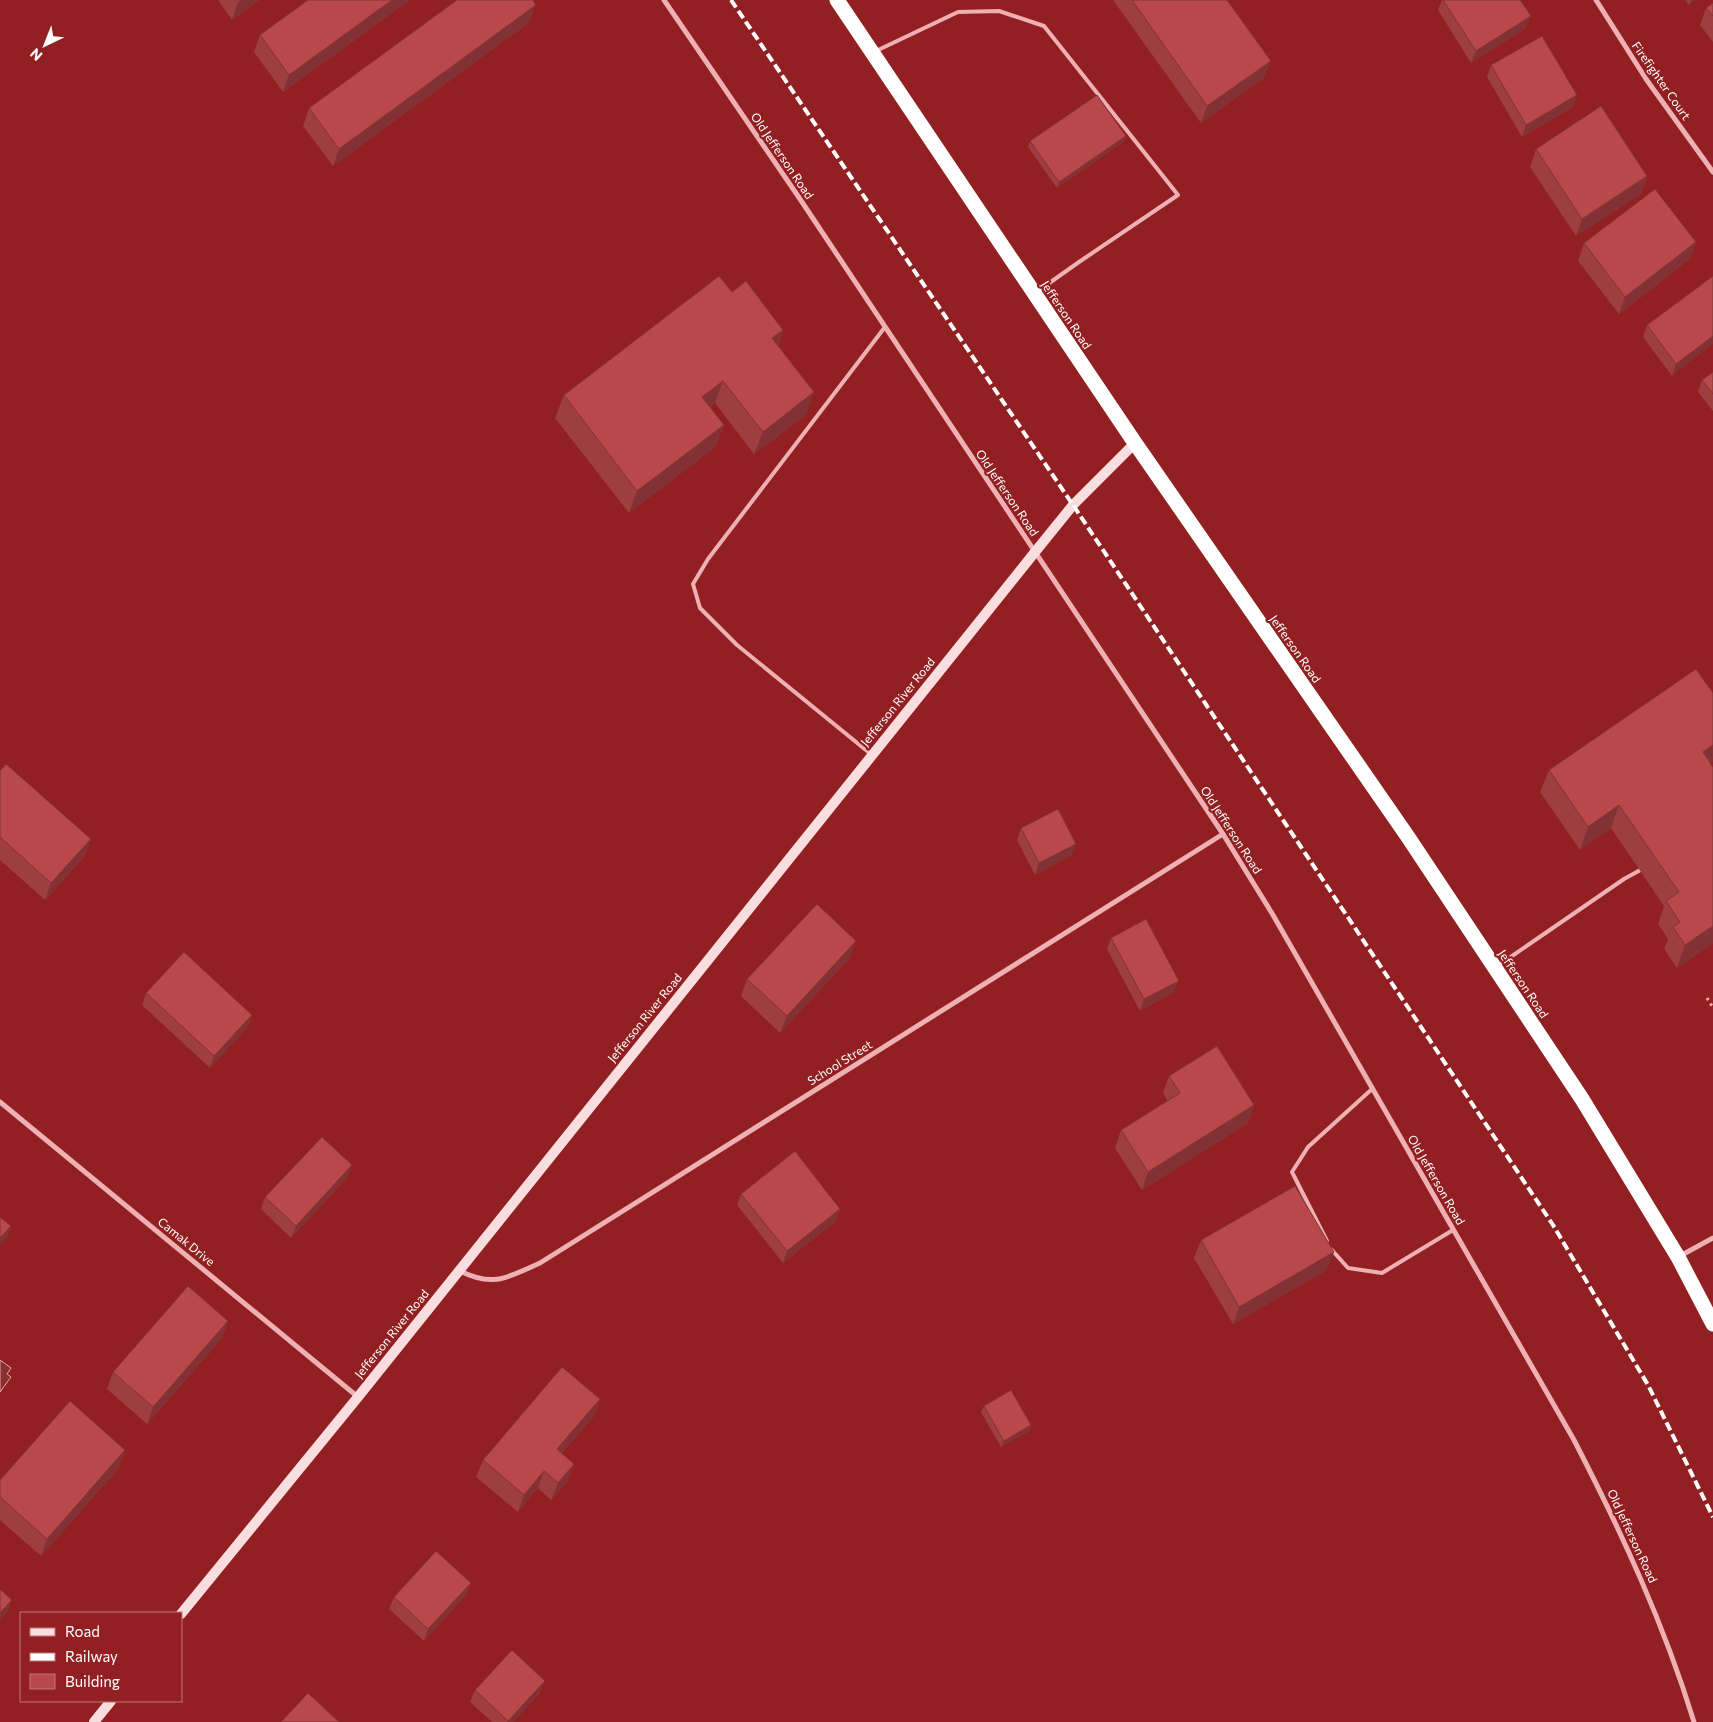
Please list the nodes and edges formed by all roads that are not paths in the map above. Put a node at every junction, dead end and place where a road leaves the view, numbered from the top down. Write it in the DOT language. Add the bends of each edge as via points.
graph roads {
  1 [pos="664,0"];
  2 [pos="837,0"];
  3 [pos="1596,0"];
  4 [pos="872,52"];
  5 [pos="1713,172"];
  6 [pos="1034,294"];
  7 [pos="885,327"];
  8 [pos="1134,444"];
  9 [pos="1035,552"];
  10 [pos="872,755"];
  11 [pos="1224,834"];
  12 [pos="1648,865"];
  13 [pos="1495,968"];
  14 [pos="1372,1089"];
  15 [pos="0,1102"];
  16 [pos="1453,1230"];
  17 [pos="1713,1238"];
  18 [pos="1678,1257"];
  19 [pos="459,1270"];
  20 [pos="1713,1324"];
  21 [pos="358,1397"];
  22 [pos="182,1613"];
  23 [pos="110,1702"];
  24 [pos="94,1722"];
  25 [pos="1694,1722"];
  1 -- 7 [label="street, Old Jefferson Road"];
  2 -- 4 [label="highway, Jefferson Road"];
  3 -- 5 [label="street, Firefighter Court" via="1646,79"];
  4 -- 6 [label="highway, Jefferson Road"];
  4 -- 6 [label="lane" via="958,12 999,11 1044,26 1178,195"];
  6 -- 8 [label="highway, Jefferson Road"];
  7 -- 9 [label="street, Old Jefferson Road"];
  7 -- 10 [label="lane" via="708,559 693,584 700,608 737,645"];
  8 -- 9 [label="street, Jefferson River Road" via="1073,505"];
  8 -- 13 [label="highway, Jefferson Road" via="1408,837"];
  9 -- 10 [label="street, Jefferson River Road"];
  9 -- 11 [label="street, Old Jefferson Road"];
  10 -- 19 [label="street, Jefferson River Road"];
  11 -- 14 [label="street, Old Jefferson Road"];
  11 -- 19 [label="street, School Street" via="540,1263 506,1278 488,1280 474,1278"];
  12 -- 13 [label="lane"];
  13 -- 18 [label="highway, Jefferson Road" via="1582,1099"];
  14 -- 16 [label="street, Old Jefferson Road"];
  14 -- 16 [label="lane" via="1308,1147 1292,1172 1331,1249 1348,1268 1382,1273"];
  15 -- 21 [label="street, Camak Drive"];
  16 -- 25 [label="street, Old Jefferson Road" via="1614,1516 1652,1604"];
  17 -- 18 [label="street"];
  18 -- 20 [label="highway, Jefferson Road"];
  19 -- 21 [label="street, Jefferson River Road"];
  21 -- 22 [label="street, Jefferson River Road"];
  23 -- 24 [label="street"];
}
